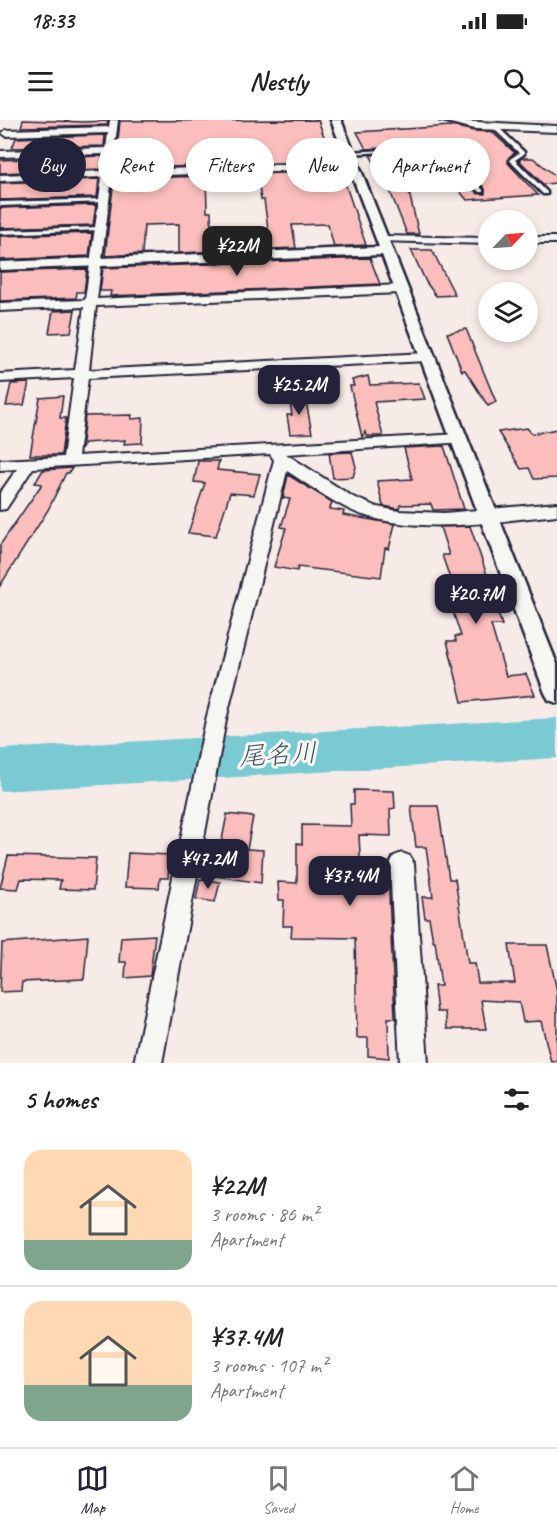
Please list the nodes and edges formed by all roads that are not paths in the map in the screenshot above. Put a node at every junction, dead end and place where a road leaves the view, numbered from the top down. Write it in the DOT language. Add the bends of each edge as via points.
graph roads {
  1 [pos="11,120"];
  2 [pos="336,120"];
  3 [pos="442,120"];
  4 [pos="113,125"];
  5 [pos="495,127"];
  6 [pos="557,129"];
  7 [pos="6,133"];
  8 [pos="344,138"];
  9 [pos="0,150"];
  10 [pos="98,151"];
  11 [pos="0,154"];
  12 [pos="286,167"];
  13 [pos="174,172"];
  14 [pos="98,174"];
  15 [pos="358,176"];
  16 [pos="0,178"];
  17 [pos="105,192"];
  18 [pos="545,193"];
  19 [pos="104,200"];
  20 [pos="0,204"];
  21 [pos="100,228"];
  22 [pos="0,232"];
  23 [pos="538,240"];
  24 [pos="557,240"];
  25 [pos="478,241"];
  26 [pos="384,245"];
  27 [pos="96,262"];
  28 [pos="0,266"];
  29 [pos="400,289"];
  30 [pos="90,303"];
  31 [pos="0,307"];
  32 [pos="427,357"];
  33 [pos="81,374"];
  34 [pos="0,378"];
  35 [pos="460,440"];
  36 [pos="278,455"];
  37 [pos="70,462"];
  38 [pos="28,464"];
  39 [pos="0,465"];
  40 [pos="0,505"];
  41 [pos="557,509"];
  42 [pos="490,515"];
  43 [pos="557,693"];
  44 [pos="402,864"];
  45 [pos="148,1063"];
  46 [pos="414,1063"];
  1 -- 7 [label="street"];
  2 -- 8 [label="street"];
  3 -- 5 [label="street"];
  4 -- 7 [label="street"];
  5 -- 6 [label="street"];
  5 -- 18 [label="lane" via="522,153 512,160"];
  7 -- 9 [label="street"];
  10 -- 11 [label="street"];
  12 -- 13 [label="street"];
  14 -- 16 [label="street"];
  15 -- 26 [label="street"];
  17 -- 19 [label="street"];
  19 -- 20 [label="lane"];
  19 -- 21 [label="street"];
  21 -- 22 [label="lane"];
  21 -- 27 [label="street"];
  23 -- 24 [label="street"];
  25 -- 26 [label="street"];
  26 -- 27 [label="street"];
  26 -- 29 [label="street"];
  27 -- 28 [label="street"];
  27 -- 30 [label="street"];
  29 -- 30 [label="street"];
  29 -- 32 [label="street"];
  30 -- 31 [label="street"];
  30 -- 33 [label="street"];
  32 -- 33 [label="street"];
  32 -- 35 [label="street"];
  33 -- 34 [label="street"];
  33 -- 37 [label="street"];
  35 -- 36 [label="street"];
  35 -- 42 [label="street"];
  36 -- 37 [label="street"];
  36 -- 42 [label="street" via="349,501 376,513 438,519"];
  36 -- 45 [label="street" via="216,720"];
  37 -- 38 [label="street"];
  38 -- 39 [label="street"];
  38 -- 40 [label="street"];
  41 -- 42 [label="street"];
  42 -- 43 [label="street"];
  44 -- 46 [label="street"];
}
